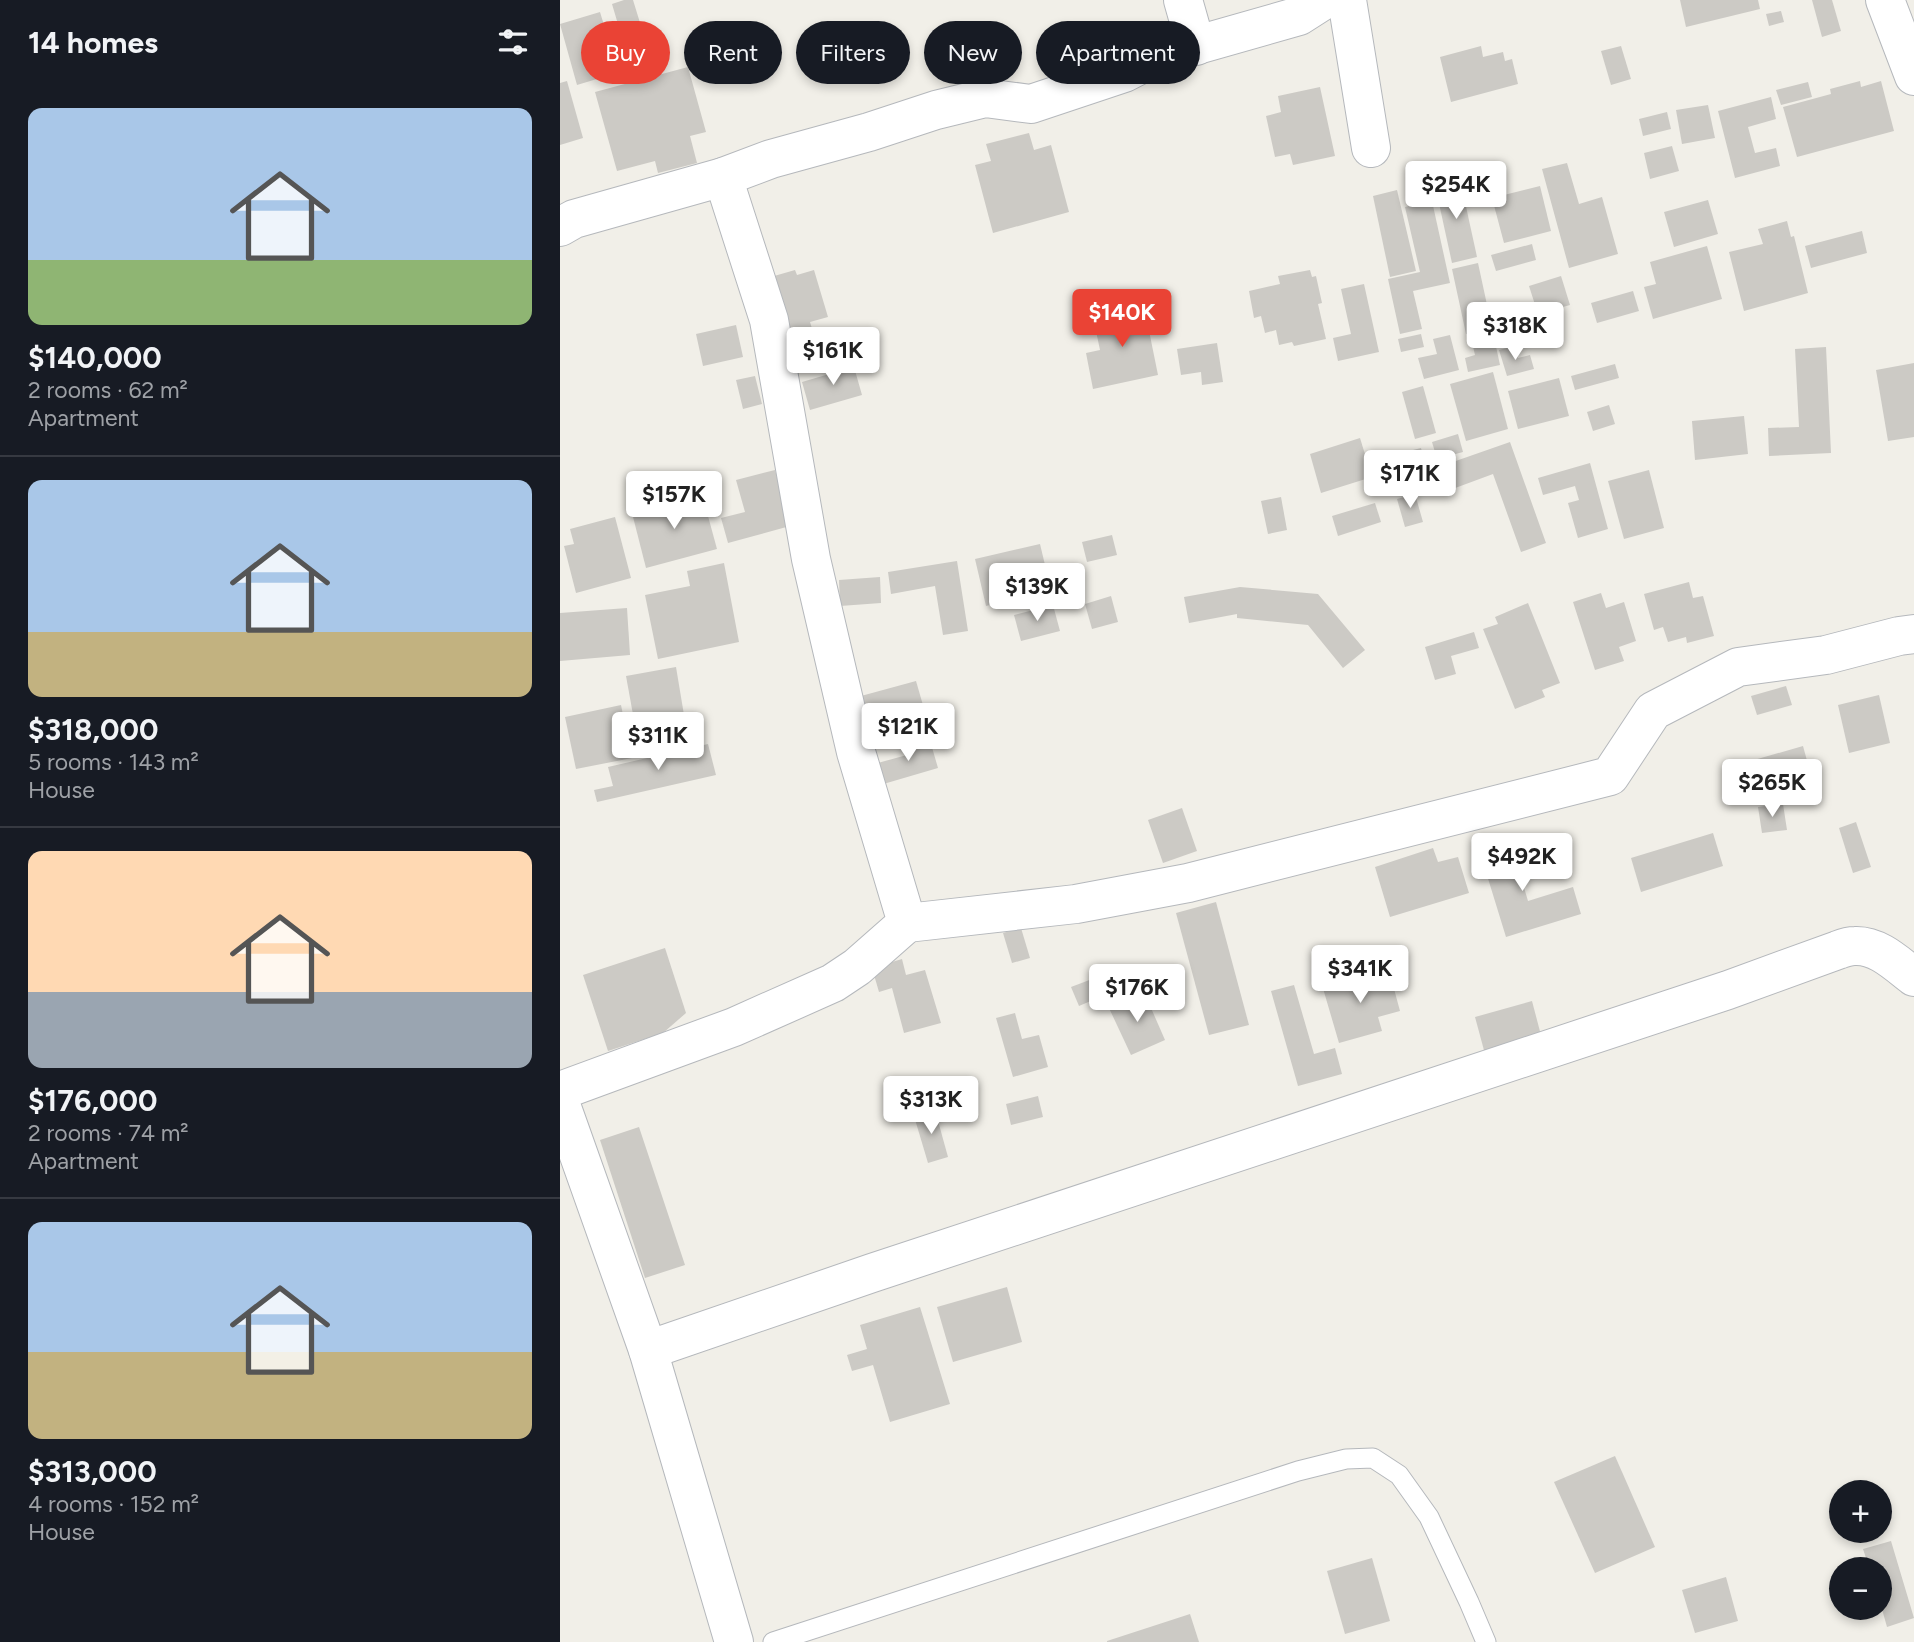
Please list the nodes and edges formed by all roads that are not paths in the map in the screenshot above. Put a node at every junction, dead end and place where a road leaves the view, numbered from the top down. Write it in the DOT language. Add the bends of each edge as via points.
graph roads {
  1 [pos="1183,0"];
  2 [pos="1324,0"];
  3 [pos="1347,0"];
  4 [pos="1885,0"];
  5 [pos="1189,21"];
  6 [pos="1200,45"];
  7 [pos="1914,76"];
  8 [pos="1093,84"];
  9 [pos="1371,148"];
  10 [pos="723,177"];
  11 [pos="560,227"];
  12 [pos="1914,634"];
  13 [pos="907,923"];
  14 [pos="1914,977"];
  15 [pos="560,1091"];
  16 [pos="560,1102"];
  17 [pos="648,1350"];
  18 [pos="734,1642"];
  19 [pos="773,1642"];
  20 [pos="1486,1642"];
  1 -- 5 [label="street"];
  2 -- 6 [label="street" via="1299,16"];
  3 -- 9 [label="street"];
  4 -- 7 [label="street"];
  8 -- 10 [label="street" via="1031,104 985,99 936,110"];
  10 -- 11 [label="street" via="574,219"];
  10 -- 13 [label="street" via="769,320 811,559 856,752"];
  12 -- 13 [label="street" via="1826,655 1738,667 1653,711 1611,776 1188,883 1076,904"];
  13 -- 15 [label="street" via="833,983 734,1027"];
  14 -- 17 [label="street" via="1885,954 1855,946 1838,950"];
  16 -- 17 [label="street"];
  17 -- 18 [label="street"];
  19 -- 20 [label="lane" via="1298,1471 1346,1459 1373,1458 1399,1475 1429,1517"];
}
